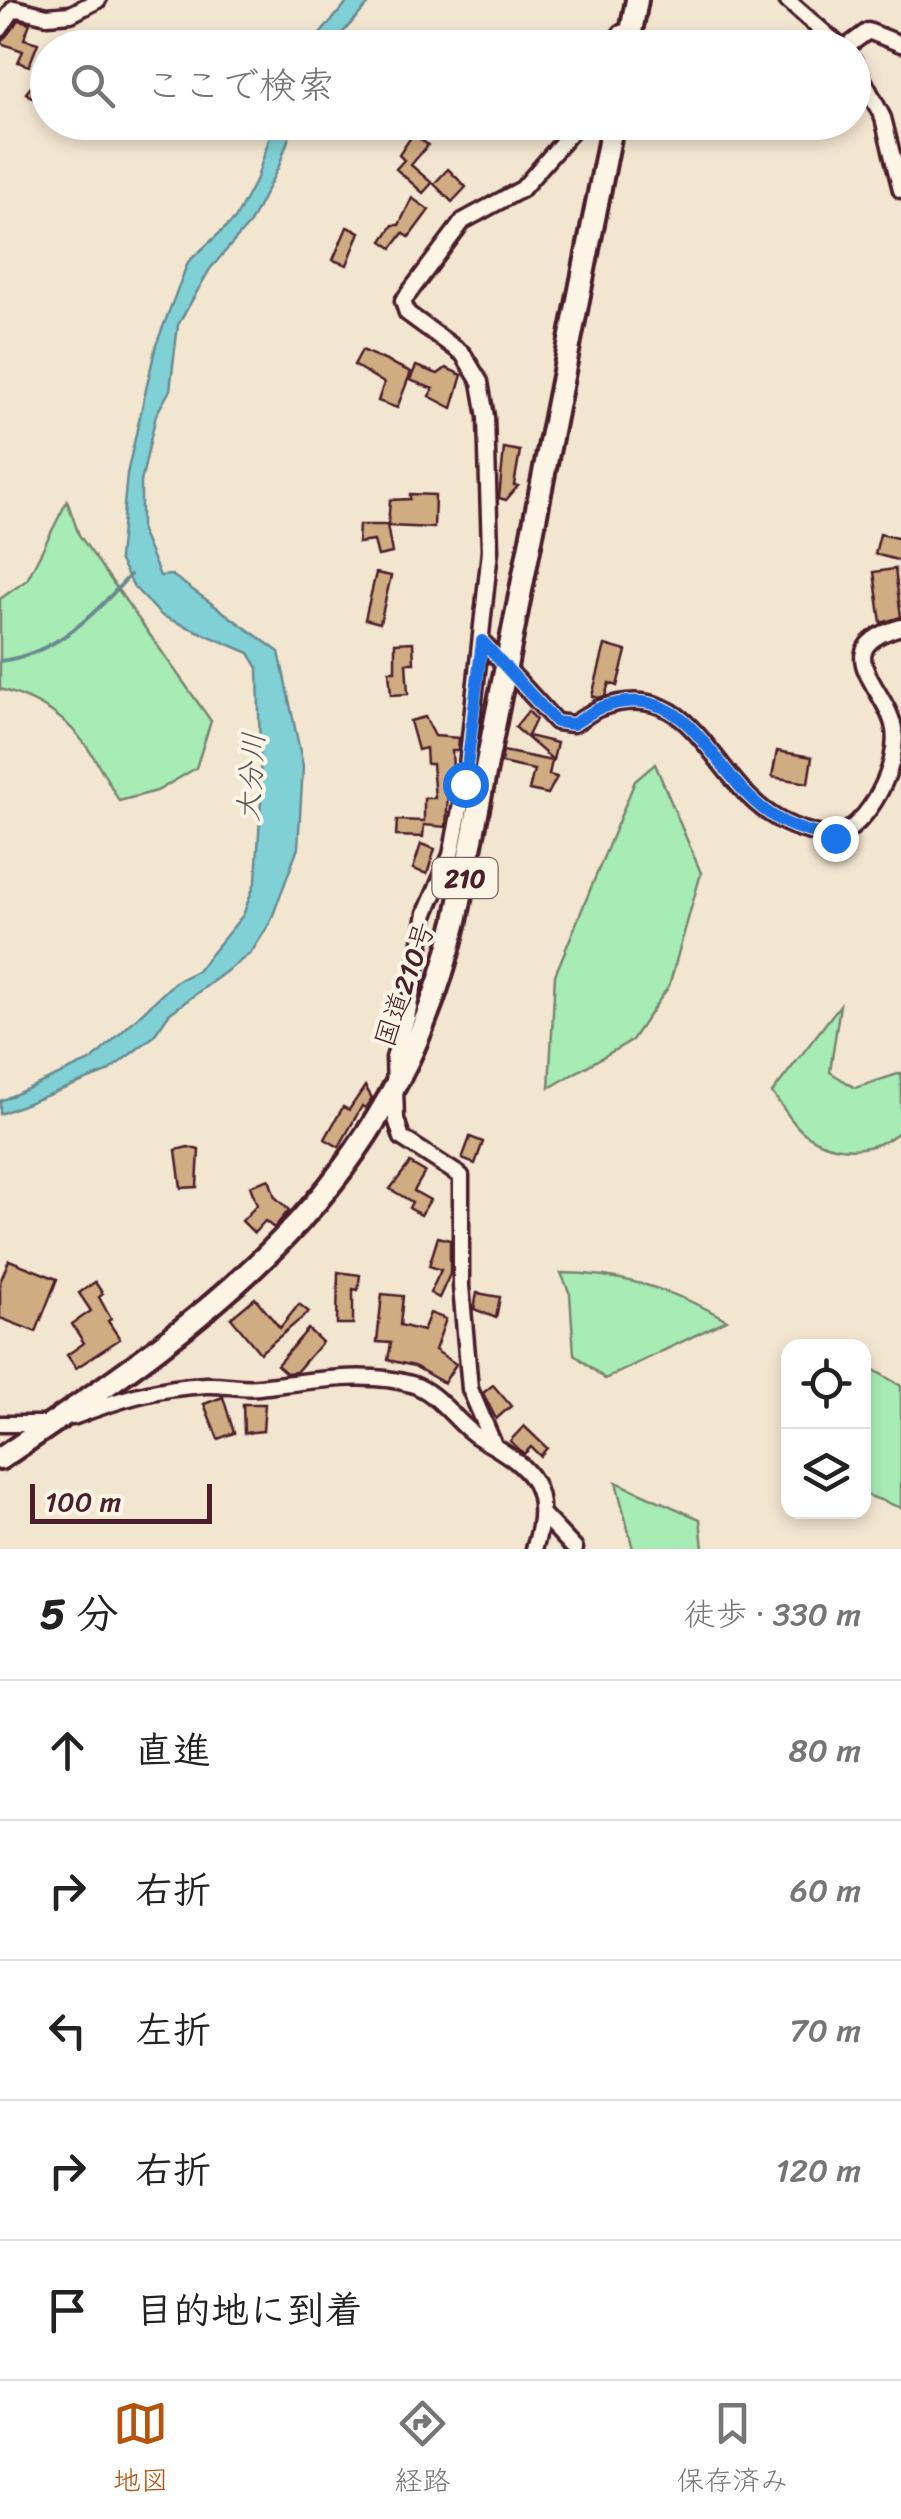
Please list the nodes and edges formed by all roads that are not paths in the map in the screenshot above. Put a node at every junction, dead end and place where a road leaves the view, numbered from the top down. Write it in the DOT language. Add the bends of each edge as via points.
graph roads {
  1 [pos="98,0"];
  2 [pos="638,0"];
  3 [pos="787,0"];
  4 [pos="0,29"];
  5 [pos="632,30"];
  6 [pos="823,30"];
  7 [pos="871,32"];
  8 [pos="901,44"];
  9 [pos="871,95"];
  10 [pos="564,140"];
  11 [pos="609,140"];
  12 [pos="901,190"];
  13 [pos="901,627"];
  14 [pos="482,641"];
  15 [pos="505,671"];
  16 [pos="394,1090"];
  17 [pos="0,1424"];
  18 [pos="53,1424"];
  19 [pos="494,1446"];
  20 [pos="0,1459"];
  21 [pos="543,1516"];
  22 [pos="534,1549"];
  23 [pos="574,1549"];
  1 -- 4 [label="street" via="71,14 14,8"];
  2 -- 5 [label="highway"];
  3 -- 6 [label="street"];
  7 -- 8 [label="street"];
  9 -- 12 [label="street"];
  10 -- 14 [label="street" via="522,189 463,220 402,301 407,313 463,354 480,382 490,551"];
  11 -- 15 [label="highway, 国道210号 / 210"];
  13 -- 15 [label="street" via="877,634 864,655 867,679 894,728 888,765 858,825 835,838 770,814 676,711 629,702 565,725"];
  14 -- 15 [label="street"];
  14 -- 16 [label="street" via="454,843 426,913 394,1058"];
  15 -- 16 [label="highway, 国道210号 / 210" via="444,968"];
  16 -- 18 [label="highway, 国道210号 / 210" via="338,1176 268,1257 166,1345"];
  16 -- 19 [label="street" via="402,1138 462,1176 461,1286 470,1389"];
  17 -- 18 [label="street"];
  18 -- 19 [label="street" via="166,1388 373,1381 424,1389"];
  18 -- 20 [label="highway, 国道210号 / 210"];
  19 -- 21 [label="street" via="527,1470"];
  21 -- 22 [label="street"];
  21 -- 23 [label="street"];
}
